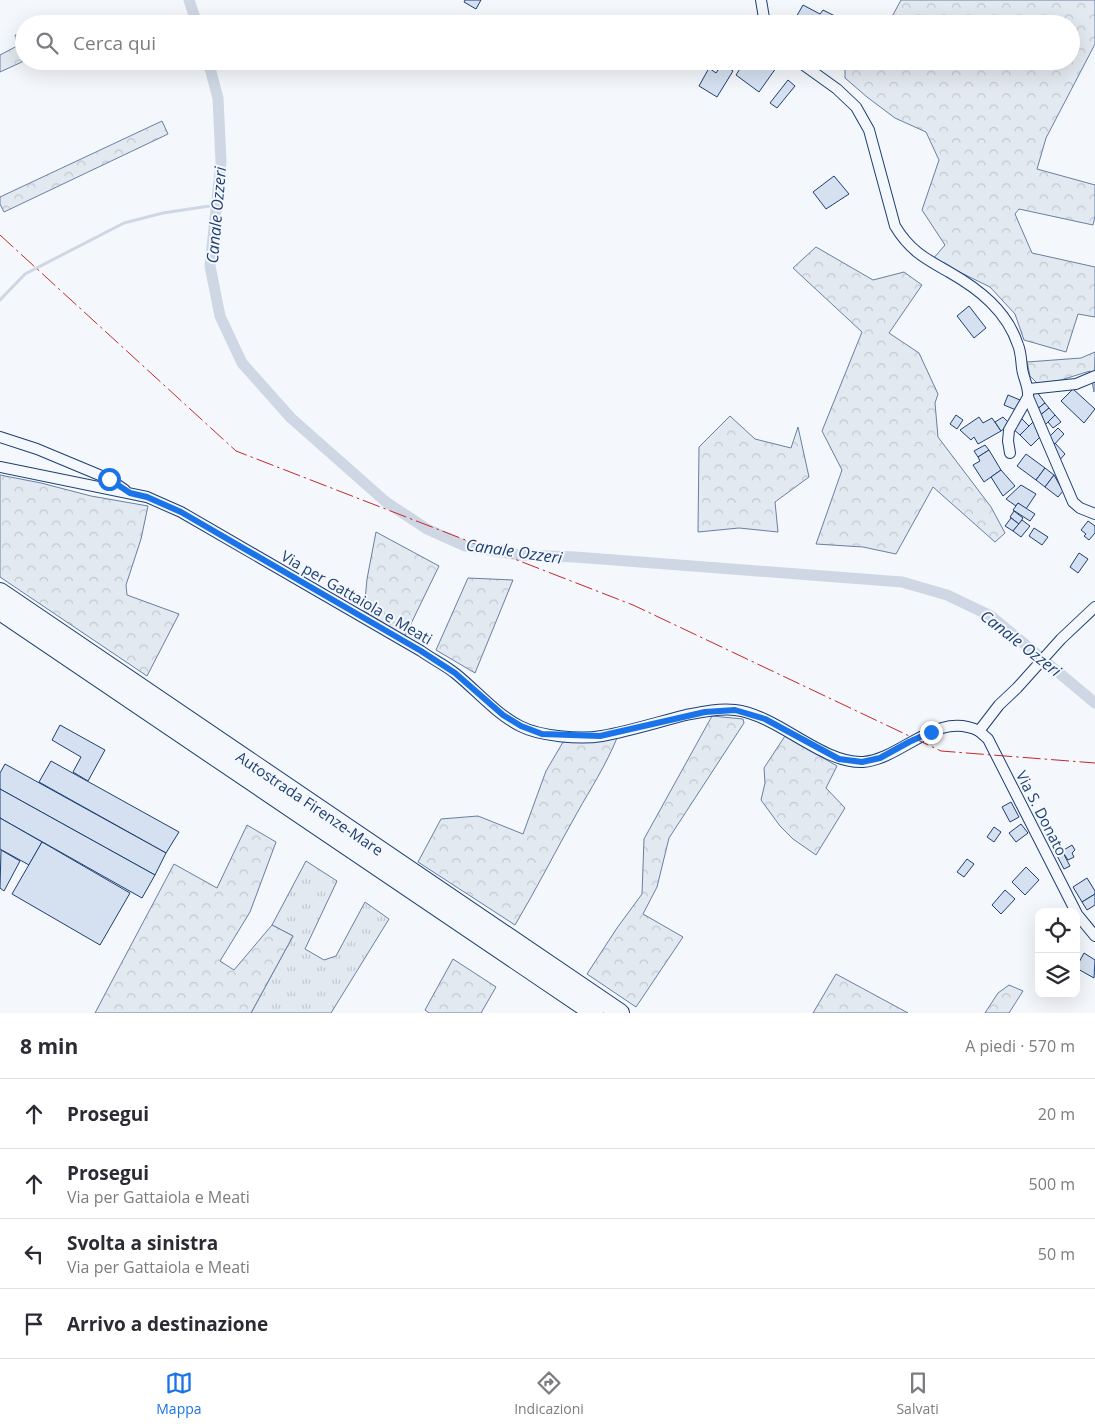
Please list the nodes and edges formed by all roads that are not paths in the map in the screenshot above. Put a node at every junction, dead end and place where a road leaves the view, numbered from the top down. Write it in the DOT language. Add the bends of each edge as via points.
graph roads {
  1 [pos="761,0"];
  2 [pos="764,15"];
  3 [pos="810,70"];
  4 [pos="1095,376"];
  5 [pos="1028,393"];
  6 [pos="0,437"];
  7 [pos="1010,453"];
  8 [pos="0,468"];
  9 [pos="130,493"];
  10 [pos="1095,514"];
  11 [pos="0,592"];
  12 [pos="1095,607"];
  13 [pos="0,611"];
  14 [pos="979,731"];
  15 [pos="1074,908"];
  16 [pos="1080,917"];
  17 [pos="1095,936"];
  18 [pos="594,1013"];
  19 [pos="620,1013"];
  1 -- 2 [label="street"];
  3 -- 5 [label="street" via="856,107 870,130 895,226 904,240 920,256 979,290 1004,316 1018,345"];
  4 -- 5 [label="street" via="1076,384"];
  5 -- 7 [label="street" via="1009,430"];
  5 -- 10 [label="street" via="1073,502"];
  6 -- 9 [label="street" via="109,479"];
  8 -- 9 [label="street, Via per Gattaiola e Meati"];
  9 -- 14 [label="street, Via per Gattaiola e Meati" via="181,512 421,651 455,673 503,715 542,734 600,736 705,712 735,710 765,719 839,759 862,762 880,758 931,732 956,725"];
  11 -- 19 [label="highway, Autostrada Firenze-Mare"];
  12 -- 14 [label="street" via="999,705"];
  13 -- 18 [label="highway, Autostrada Firenze-Mare"];
  14 -- 15 [label="street, Via S. Donato" via="988,739"];
  16 -- 17 [label="street, Via S. Donato"];
}
